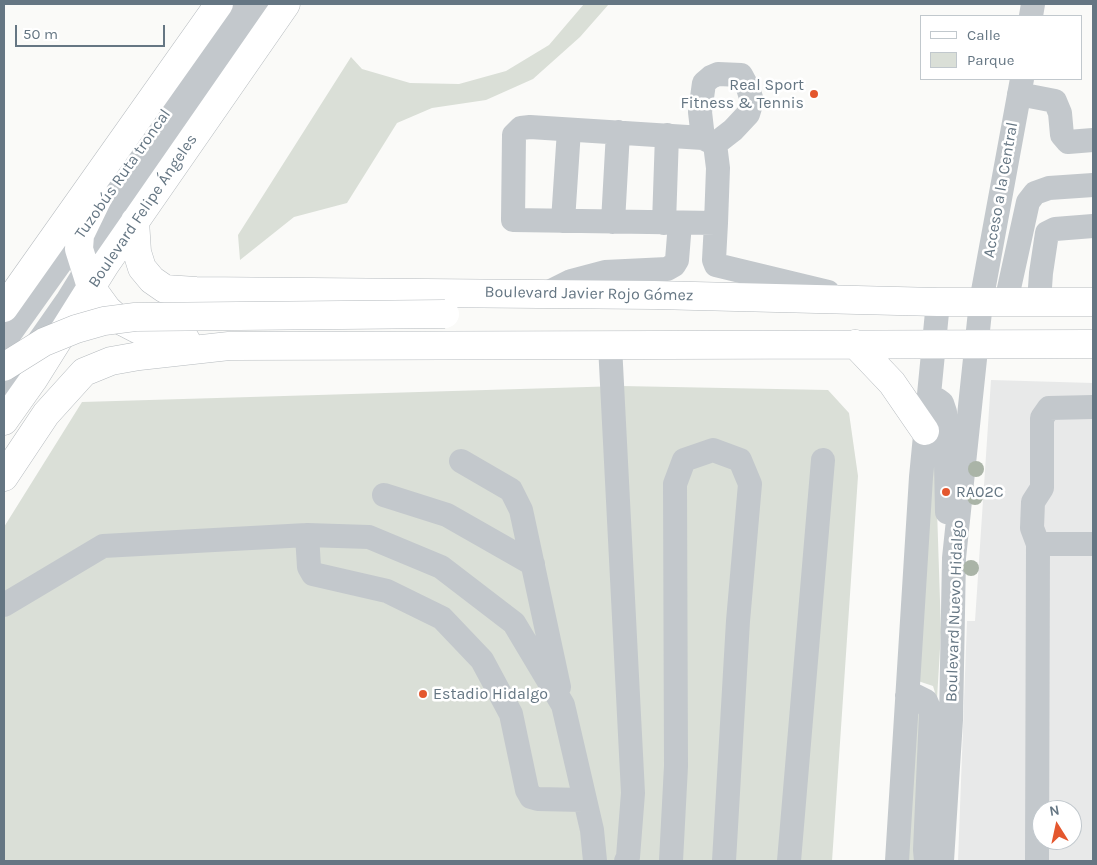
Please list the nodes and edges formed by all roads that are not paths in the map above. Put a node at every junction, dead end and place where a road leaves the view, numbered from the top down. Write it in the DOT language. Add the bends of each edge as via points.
graph roads {
  1 [pos="218,4"];
  2 [pos="240,4"];
  3 [pos="264,4"];
  4 [pos="286,4"];
  5 [pos="1020,86"];
  6 [pos="569,130"];
  7 [pos="618,132"];
  8 [pos="667,135"];
  9 [pos="1093,140"];
  10 [pos="112,154"];
  11 [pos="154,160"];
  12 [pos="1093,184"];
  13 [pos="135,221"];
  14 [pos="563,221"];
  15 [pos="613,222"];
  16 [pos="672,223"];
  17 [pos="716,223"];
  18 [pos="1093,226"];
  19 [pos="80,235"];
  20 [pos="88,279"];
  21 [pos="196,291"];
  22 [pos="545,294"];
  23 [pos="654,295"];
  24 [pos="862,300"];
  25 [pos="938,302"];
  26 [pos="993,302"];
  27 [pos="1039,302"];
  28 [pos="1093,302"];
  29 [pos="4,308"];
  30 [pos="4,342"];
  31 [pos="855,344"];
  32 [pos="934,344"];
  33 [pos="976,344"];
  34 [pos="1093,344"];
  35 [pos="413,345"];
  36 [pos="610,345"];
  37 [pos="229,346"];
  38 [pos="4,367"];
  39 [pos="4,392"];
  40 [pos="928,399"];
  41 [pos="1093,407"];
  42 [pos="4,421"];
  43 [pos="925,432"];
  44 [pos="823,460"];
  45 [pos="461,461"];
  46 [pos="4,477"];
  47 [pos="384,495"];
  48 [pos="307,535"];
  49 [pos="1038,544"];
  50 [pos="1093,544"];
  51 [pos="954,558"];
  52 [pos="533,564"];
  53 [pos="4,605"];
  54 [pos="907,696"];
  55 [pos="563,705"];
  56 [pos="583,800"];
  57 [pos="596,861"];
  58 [pos="626,861"];
  59 [pos="671,861"];
  60 [pos="724,861"];
  61 [pos="789,861"];
  62 [pos="898,861"];
  63 [pos="926,861"];
  64 [pos="942,861"];
  65 [pos="1037,861"];
  1 -- 10 [label="main road"];
  2 -- 19 [label="street, Tuzobús Ruta troncal"];
  3 -- 11 [label="street, Tuzobús Ruta troncal"];
  4 -- 13 [label="main road, Boulevard Felipe Ángeles"];
  5 -- 9 [label="street" via="1055,101 1062,134 1068,142"];
  5 -- 26 [label="street, Acceso a la Central"];
  6 -- 7 [label="street"];
  6 -- 14 [label="street"];
  6 -- 14 [label="street" via="530,127 521,128 514,135 513,220"];
  7 -- 8 [label="street"];
  7 -- 15 [label="street"];
  8 -- 16 [label="street"];
  8 -- 17 [label="street" via="709,141 718,168"];
  10 -- 19 [label="main road" via="99,196"];
  10 -- 29 [label="main road"];
  11 -- 13 [label="street"];
  11 -- 20 [label="street, Tuzobús Ruta troncal"];
  12 -- 26 [label="street" via="1049,188 1036,193 1028,202"];
  13 -- 20 [label="main road, Boulevard Felipe Ángeles"];
  13 -- 21 [label="main road, Boulevard Javier Rojo Gómez" via="137,252 142,268 152,280 166,289"];
  14 -- 15 [label="street"];
  15 -- 16 [label="street"];
  16 -- 17 [label="street"];
  16 -- 22 [label="street" via="677,260 667,269 605,272"];
  17 -- 24 [label="street" via="716,265"];
  18 -- 27 [label="street" via="1055,228 1047,233"];
  19 -- 20 [label="main road" via="79,249"];
  19 -- 30 [label="street, Tuzobús Ruta troncal"];
  20 -- 37 [label="main road" via="107,309 118,319 149,335"];
  20 -- 39 [label="street, Tuzobús Ruta troncal"];
  20 -- 42 [label="main road, Boulevard Felipe Ángeles" via="33,380"];
  21 -- 22 [label="main road, Boulevard Javier Rojo Gómez"];
  21 -- 35 [label="main road" via="178,301 175,311 179,324 189,331 208,334 333,334"];
  22 -- 23 [label="main road, Boulevard Javier Rojo Gómez"];
  23 -- 24 [label="main road, Boulevard Javier Rojo Gómez"];
  23 -- 38 [label="main road, bridge" via="445,314 135,316 76,329 44,342"];
  24 -- 25 [label="main road, Boulevard Javier Rojo Gómez"];
  25 -- 26 [label="main road, Boulevard Javier Rojo Gómez"];
  25 -- 32 [label="street"];
  26 -- 27 [label="main road, Boulevard Javier Rojo Gómez"];
  26 -- 33 [label="street, Boulevard Nuevo Hidalgo"];
  27 -- 28 [label="main road, Boulevard Javier Rojo Gómez"];
  31 -- 32 [label="main road"];
  31 -- 36 [label="main road"];
  31 -- 43 [label="main road" via="892,383"];
  32 -- 33 [label="main road"];
  32 -- 40 [label="street"];
  33 -- 34 [label="main road"];
  33 -- 51 [label="street, Boulevard Nuevo Hidalgo"];
  35 -- 36 [label="main road"];
  35 -- 37 [label="main road"];
  36 -- 58 [label="street" via="633,793"];
  37 -- 46 [label="main road" via="111,361 84,372 46,414"];
  40 -- 43 [label="street"];
  40 -- 51 [label="street" via="938,400 945,412 945,501"];
  41 -- 49 [label="street" via="1049,408 1042,418 1042,488 1032,502 1032,528"];
  43 -- 54 [label="street"];
  44 -- 61 [label="street"];
  45 -- 52 [label="street" via="511,490 521,510"];
  47 -- 52 [label="street" via="447,515"];
  48 -- 53 [label="street" via="103,546"];
  48 -- 55 [label="street" via="369,537 441,567 514,623"];
  48 -- 56 [label="street" via="309,567 313,574 387,591 442,618 482,660 511,714 531,797"];
  49 -- 50 [label="street"];
  49 -- 65 [label="street"];
  51 -- 64 [label="street, Boulevard Nuevo Hidalgo" via="951,720"];
  52 -- 55 [label="street"];
  54 -- 62 [label="street"];
  54 -- 63 [label="street" via="926,701 932,713"];
  55 -- 56 [label="street"];
  56 -- 57 [label="street" via="592,830"];
  59 -- 60 [label="street" via="676,766 675,484 684,460 713,450 740,460 750,484 738,620"];
}
